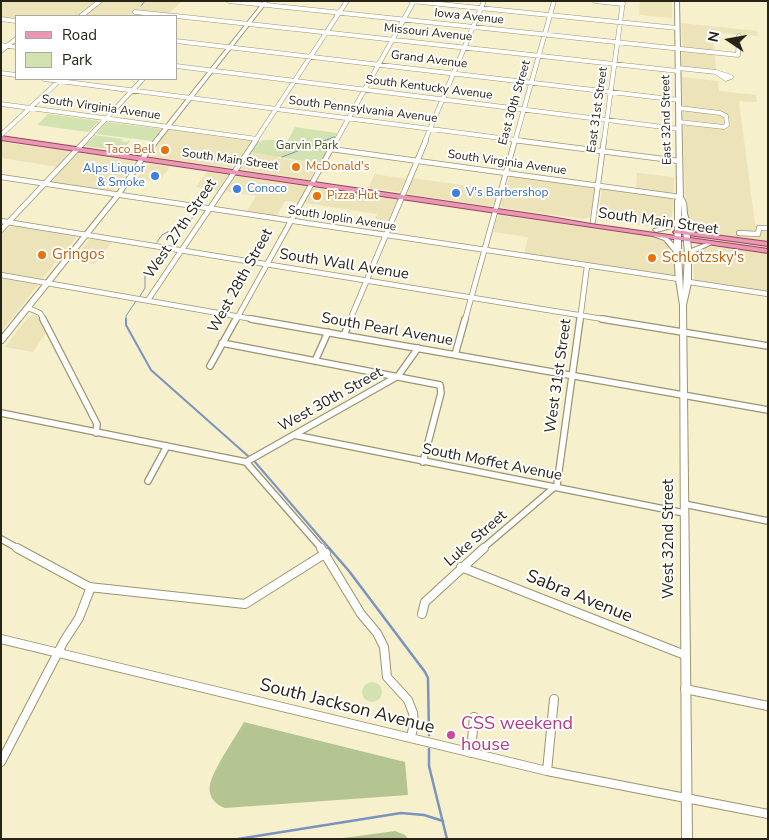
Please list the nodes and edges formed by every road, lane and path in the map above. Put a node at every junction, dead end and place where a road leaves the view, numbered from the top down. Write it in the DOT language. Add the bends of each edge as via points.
graph roads {
  1 [pos="100,1"];
  2 [pos="229,1"];
  3 [pos="347,1"];
  4 [pos="410,1"];
  5 [pos="414,1"];
  6 [pos="484,1"];
  7 [pos="554,1"];
  8 [pos="595,1"];
  9 [pos="677,1"];
  10 [pos="265,3"];
  11 [pos="623,3"];
  12 [pos="481,8"];
  13 [pos="135,12"];
  14 [pos="340,13"];
  15 [pos="82,15"];
  16 [pos="165,15"];
  17 [pos="550,15"];
  18 [pos="178,16"];
  19 [pos="1,19"];
  20 [pos="404,20"];
  21 [pos="15,21"];
  22 [pos="620,23"];
  23 [pos="247,24"];
  24 [pos="473,27"];
  25 [pos="677,28"];
  26 [pos="328,32"];
  27 [pos="544,35"];
  28 [pos="739,36"];
  29 [pos="15,39"];
  30 [pos="393,40"];
  31 [pos="178,41"];
  32 [pos="618,43"];
  33 [pos="1,45"];
  34 [pos="7,46"];
  35 [pos="15,47"];
  36 [pos="229,47"];
  37 [pos="465,48"];
  38 [pos="678,49"];
  39 [pos="1,51"];
  40 [pos="539,56"];
  41 [pos="312,57"];
  42 [pos="379,64"];
  43 [pos="615,64"];
  44 [pos="178,66"];
  45 [pos="678,70"];
  46 [pos="210,71"];
  47 [pos="716,72"];
  48 [pos="1,73"];
  49 [pos="454,73"];
  50 [pos="15,75"];
  51 [pos="60,80"];
  52 [pos="142,80"];
  53 [pos="296,81"];
  54 [pos="531,82"];
  55 [pos="132,90"];
  56 [pos="364,90"];
  57 [pos="611,92"];
  58 [pos="189,98"];
  59 [pos="443,99"];
  60 [pos="679,100"];
  61 [pos="1,104"];
  62 [pos="30,108"];
  63 [pos="678,108"];
  64 [pos="277,109"];
  65 [pos="524,110"];
  66 [pos="105,118"];
  67 [pos="348,118"];
  68 [pos="607,120"];
  69 [pos="678,122"];
  70 [pos="166,127"];
  71 [pos="430,129"];
  72 [pos="679,129"];
  73 [pos="1,137"];
  74 [pos="257,139"];
  75 [pos="515,140"];
  76 [pos="76,149"];
  77 [pos="331,149"];
  78 [pos="603,152"];
  79 [pos="142,159"];
  80 [pos="416,161"];
  81 [pos="679,161"];
  82 [pos="235,172"];
  83 [pos="506,173"];
  84 [pos="1,177"];
  85 [pos="45,183"];
  86 [pos="312,184"];
  87 [pos="598,186"];
  88 [pos="118,195"];
  89 [pos="402,197"];
  90 [pos="680,197"];
  91 [pos="210,209"];
  92 [pos="495,210"];
  93 [pos="685,217"];
  94 [pos="544,218"];
  95 [pos="678,220"];
  96 [pos="1,221"];
  97 [pos="291,221"];
  98 [pos="8,222"];
  99 [pos="593,222"];
  100 [pos="768,228"];
  101 [pos="1,230"];
  102 [pos="656,233"];
  103 [pos="739,233"];
  104 [pos="86,235"];
  105 [pos="386,236"];
  106 [pos="682,236"];
  107 [pos="713,240"];
  108 [pos="768,244"];
  109 [pos="484,250"];
  110 [pos="768,250"];
  111 [pos="181,251"];
  112 [pos="679,253"];
  113 [pos="688,259"];
  114 [pos="266,264"];
  115 [pos="587,266"];
  116 [pos="1,275"];
  117 [pos="679,280"];
  118 [pos="367,281"];
  119 [pos="689,282"];
  120 [pos="48,283"];
  121 [pos="768,294"];
  122 [pos="471,298"];
  123 [pos="148,300"];
  124 [pos="683,305"];
  125 [pos="28,308"];
  126 [pos="238,316"];
  127 [pos="580,316"];
  128 [pos="328,332"];
  129 [pos="683,332"];
  130 [pos="344,335"];
  131 [pos="1,341"];
  132 [pos="222,343"];
  133 [pos="768,346"];
  134 [pos="418,348"];
  135 [pos="455,355"];
  136 [pos="316,361"];
  137 [pos="210,366"];
  138 [pos="572,375"];
  139 [pos="398,376"];
  140 [pos="683,395"];
  141 [pos="768,410"];
  142 [pos="1,413"];
  143 [pos="96,433"];
  144 [pos="294,435"];
  145 [pos="167,446"];
  146 [pos="246,462"];
  147 [pos="423,462"];
  148 [pos="148,481"];
  149 [pos="554,488"];
  150 [pos="684,509"];
  151 [pos="768,520"];
  152 [pos="1,539"];
  153 [pos="326,553"];
  154 [pos="461,567"];
  155 [pos="91,587"];
  156 [pos="422,614"];
  157 [pos="1,639"];
  158 [pos="58,653"];
  159 [pos="685,655"];
  160 [pos="686,689"];
  161 [pos="554,699"];
  162 [pos="768,706"];
  163 [pos="474,718"];
  164 [pos="411,737"];
  165 [pos="471,753"];
  166 [pos="1,762"];
  167 [pos="547,771"];
  168 [pos="686,797"];
  169 [pos="768,814"];
  170 [pos="687,839"];
  1 -- 15 [label="street"];
  2 -- 10 [label="street, Iowa Avenue"];
  3 -- 14 [label="street, West 27th Street"];
  4 -- 5 [label="street"];
  5 -- 12 [label="street"];
  5 -- 20 [label="street, West 28th Street"];
  6 -- 12 [label="street"];
  7 -- 17 [label="street, East 30th Street"];
  8 -- 11 [label="street"];
  9 -- 25 [label="main road, East 32nd Street"];
  10 -- 14 [label="street, Iowa Avenue"];
  10 -- 23 [label="main road"];
  11 -- 22 [label="street, East 31st Street"];
  12 -- 17 [label="street"];
  12 -- 24 [label="street"];
  13 -- 16 [label="street, Missouri Avenue"];
  14 -- 20 [label="street, Iowa Avenue"];
  14 -- 26 [label="street, West 27th Street"];
  17 -- 22 [label="street"];
  17 -- 27 [label="street, East 30th Street"];
  18 -- 23 [label="street, Missouri Avenue"];
  19 -- 21 [label="street"];
  20 -- 24 [label="street, Iowa Avenue"];
  20 -- 30 [label="street, West 28th Street"];
  22 -- 25 [label="street"];
  22 -- 32 [label="street, East 31st Street"];
  23 -- 26 [label="street, Missouri Avenue"];
  23 -- 36 [label="main road"];
  24 -- 27 [label="street, Iowa Avenue"];
  24 -- 37 [label="street"];
  25 -- 38 [label="main road, East 32nd Street"];
  26 -- 30 [label="street, Missouri Avenue"];
  26 -- 41 [label="street, West 27th Street"];
  27 -- 32 [label="street, Iowa Avenue"];
  27 -- 40 [label="street, East 30th Street"];
  28 -- 38 [label="street, Iowa Avenue" via="738,55"];
  29 -- 34 [label="street"];
  30 -- 37 [label="street, Missouri Avenue"];
  30 -- 42 [label="street, West 28th Street"];
  31 -- 36 [label="street, Grand Avenue"];
  32 -- 38 [label="street, Iowa Avenue"];
  32 -- 43 [label="street, East 31st Street"];
  33 -- 34 [label="street"];
  34 -- 35 [label="street"];
  34 -- 39 [label="street"];
  36 -- 41 [label="street, Grand Avenue"];
  36 -- 46 [label="main road"];
  37 -- 40 [label="street, Missouri Avenue"];
  37 -- 49 [label="street"];
  38 -- 45 [label="main road, East 32nd Street"];
  40 -- 43 [label="street, Missouri Avenue"];
  40 -- 54 [label="street, East 30th Street"];
  41 -- 42 [label="street, Grand Avenue"];
  41 -- 53 [label="street, West 27th Street"];
  42 -- 49 [label="street, Grand Avenue"];
  42 -- 56 [label="street, West 28th Street"];
  43 -- 45 [label="street, Missouri Avenue"];
  43 -- 57 [label="street, East 31st Street"];
  44 -- 46 [label="street, South Kentucky Avenue"];
  45 -- 47 [label="street, Missouri Avenue"];
  45 -- 60 [label="main road, East 32nd Street"];
  46 -- 53 [label="street, South Kentucky Avenue"];
  46 -- 58 [label="main road"];
  48 -- 50 [label="street"];
  49 -- 54 [label="street, Grand Avenue"];
  49 -- 59 [label="street"];
  51 -- 55 [label="street, South Pennsylvania Avenue"];
  51 -- 62 [label="street"];
  52 -- 55 [label="street"];
  53 -- 56 [label="street, South Kentucky Avenue"];
  53 -- 64 [label="street, West 27th Street"];
  54 -- 57 [label="street, Grand Avenue"];
  54 -- 65 [label="street, East 30th Street"];
  55 -- 58 [label="street, South Pennsylvania Avenue"];
  55 -- 66 [label="street"];
  56 -- 59 [label="street, South Kentucky Avenue"];
  56 -- 67 [label="street, West 28th Street"];
  57 -- 60 [label="street, Grand Avenue"];
  57 -- 68 [label="street, East 31st Street"];
  58 -- 64 [label="street, South Pennsylvania Avenue"];
  58 -- 70 [label="main road"];
  59 -- 65 [label="street, South Kentucky Avenue"];
  59 -- 71 [label="street"];
  60 -- 63 [label="main road, East 32nd Street"];
  61 -- 62 [label="street, South Virginia Avenue"];
  62 -- 66 [label="street, South Virginia Avenue"];
  62 -- 73 [label="street"];
  63 -- 69 [label="main road, East 32nd Street"];
  63 -- 69 [label="street" via="720,113 726,116 727,125 724,128"];
  64 -- 67 [label="street, South Pennsylvania Avenue"];
  64 -- 74 [label="street, West 27th Street"];
  65 -- 68 [label="street, South Kentucky Avenue"];
  65 -- 75 [label="street, East 30th Street"];
  66 -- 70 [label="street, South Virginia Avenue"];
  66 -- 76 [label="street"];
  67 -- 71 [label="street, South Pennsylvania Avenue"];
  67 -- 77 [label="street, West 28th Street"];
  68 -- 72 [label="street, South Kentucky Avenue"];
  68 -- 78 [label="street, East 31st Street"];
  69 -- 72 [label="main road, East 32nd Street"];
  70 -- 74 [label="street, South Virginia Avenue"];
  70 -- 79 [label="main road"];
  71 -- 75 [label="street, South Pennsylvania Avenue"];
  71 -- 80 [label="street"];
  72 -- 81 [label="main road, East 32nd Street"];
  73 -- 76 [label="main road, South Main Street"];
  74 -- 82 [label="street, West 27th Street"];
  75 -- 78 [label="street, South Pennsylvania Avenue"];
  75 -- 83 [label="street, East 30th Street"];
  76 -- 79 [label="main road, South Main Street"];
  76 -- 85 [label="street"];
  77 -- 80 [label="street, South Virginia Avenue"];
  77 -- 86 [label="street, West 28th Street"];
  78 -- 81 [label="street, South Pennsylvania Avenue"];
  78 -- 87 [label="street, East 31st Street"];
  79 -- 82 [label="main road, South Main Street"];
  79 -- 88 [label="main road"];
  80 -- 83 [label="street, South Virginia Avenue"];
  80 -- 89 [label="street"];
  81 -- 90 [label="main road, East 32nd Street"];
  82 -- 86 [label="main road, South Main Street"];
  82 -- 91 [label="street, West 27th Street"];
  83 -- 87 [label="street, South Virginia Avenue"];
  83 -- 92 [label="street, East 30th Street"];
  84 -- 85 [label="street, South Joplin Avenue"];
  85 -- 88 [label="street, South Joplin Avenue"];
  85 -- 98 [label="street"];
  86 -- 89 [label="main road, South Main Street"];
  86 -- 97 [label="street, West 28th Street"];
  87 -- 90 [label="street, South Virginia Avenue"];
  87 -- 99 [label="street, East 31st Street"];
  88 -- 91 [label="street, South Joplin Avenue"];
  88 -- 104 [label="main road"];
  89 -- 92 [label="main road, South Main Street"];
  89 -- 105 [label="street"];
  90 -- 93 [label="main road"];
  90 -- 95 [label="main road, East 32nd Street"];
  91 -- 97 [label="street, South Joplin Avenue"];
  91 -- 111 [label="street, West 27th Street"];
  92 -- 94 [label="main road, South Main Street"];
  92 -- 109 [label="street"];
  93 -- 106 [label="main road"];
  93 -- 107 [label="main road" via="692,227"];
  94 -- 99 [label="main road, South Main Street"];
  94 -- 102 [label="main road, South Main Street"];
  95 -- 102 [label="main road"];
  95 -- 106 [label="main road, East 32nd Street"];
  96 -- 98 [label="street, South Wall Avenue"];
  97 -- 105 [label="street, South Joplin Avenue"];
  97 -- 114 [label="street, West 28th Street"];
  98 -- 101 [label="street"];
  98 -- 104 [label="street, South Wall Avenue"];
  99 -- 102 [label="main road, South Main Street"];
  100 -- 103 [label="street" via="759,228 758,234"];
  102 -- 106 [label="main road, South Main Street"];
  102 -- 112 [label="main road"];
  104 -- 111 [label="street, South Wall Avenue"];
  104 -- 120 [label="main road"];
  105 -- 109 [label="street, South Joplin Avenue"];
  105 -- 118 [label="street"];
  106 -- 107 [label="main road, South Main Street"];
  106 -- 112 [label="main road, West 32nd Street"];
  106 -- 113 [label="main road"];
  107 -- 108 [label="main road, South Main Street"];
  107 -- 110 [label="main road, South Main Street"];
  107 -- 113 [label="main road" via="690,252"];
  109 -- 115 [label="street, South Joplin Avenue"];
  109 -- 122 [label="street"];
  111 -- 114 [label="street, South Wall Avenue"];
  111 -- 123 [label="street, West 27th Street"];
  112 -- 117 [label="main road, West 32nd Street"];
  113 -- 119 [label="main road"];
  114 -- 118 [label="street, South Wall Avenue"];
  114 -- 126 [label="street, West 28th Street"];
  115 -- 117 [label="street, South Joplin Avenue"];
  115 -- 127 [label="street, West 31st Street"];
  116 -- 120 [label="street, South Pearl Avenue"];
  117 -- 124 [label="main road, West 32nd Street"];
  118 -- 122 [label="street, South Wall Avenue"];
  118 -- 130 [label="street"];
  119 -- 121 [label="street"];
  119 -- 124 [label="main road"];
  120 -- 123 [label="street, South Pearl Avenue"];
  120 -- 125 [label="main road"];
  122 -- 127 [label="street, South Wall Avenue"];
  122 -- 135 [label="street"];
  123 -- 126 [label="street, South Pearl Avenue"];
  124 -- 129 [label="main road, West 32nd Street"];
  125 -- 131 [label="main road"];
  125 -- 143 [label="street" via="40,313 97,424"];
  126 -- 128 [label="street, South Pearl Avenue"];
  126 -- 132 [label="street, West 28th Street"];
  127 -- 129 [label="street, South Wall Avenue"];
  127 -- 138 [label="street, West 31st Street"];
  128 -- 130 [label="street, South Pearl Avenue"];
  128 -- 136 [label="street"];
  129 -- 133 [label="street, South Wall Avenue"];
  129 -- 140 [label="main road, West 32nd Street"];
  130 -- 134 [label="street, South Pearl Avenue"];
  132 -- 136 [label="street"];
  132 -- 137 [label="street, West 28th Street"];
  134 -- 135 [label="street, South Pearl Avenue"];
  134 -- 139 [label="street, West 30th Street"];
  135 -- 138 [label="street, South Pearl Avenue"];
  136 -- 139 [label="street"];
  138 -- 140 [label="street, South Pearl Avenue"];
  138 -- 149 [label="street, West 31st Street"];
  139 -- 144 [label="street, West 30th Street"];
  139 -- 147 [label="street" via="437,383 442,388"];
  140 -- 141 [label="street, South Pearl Avenue"];
  140 -- 150 [label="main road, West 32nd Street"];
  142 -- 143 [label="street"];
  143 -- 145 [label="street"];
  144 -- 146 [label="street, West 30th Street"];
  144 -- 147 [label="street, South Moffet Avenue"];
  145 -- 146 [label="street"];
  145 -- 148 [label="street"];
  146 -- 153 [label="street"];
  147 -- 149 [label="street, South Moffet Avenue"];
  149 -- 150 [label="street, South Moffet Avenue"];
  149 -- 154 [label="street, Luke Street"];
  150 -- 151 [label="street, South Moffet Avenue"];
  150 -- 159 [label="main road, West 32nd Street"];
  152 -- 155 [label="street"];
  153 -- 155 [label="street" via="245,604"];
  153 -- 164 [label="street" via="355,605 381,639 387,677 408,700 413,713"];
  154 -- 156 [label="street, Luke Street" via="425,602"];
  154 -- 159 [label="street, Sabra Avenue"];
  155 -- 158 [label="street" via="79,618"];
  157 -- 158 [label="street, South Jackson Avenue"];
  158 -- 164 [label="street, South Jackson Avenue"];
  158 -- 166 [label="street"];
  159 -- 160 [label="main road, West 32nd Street"];
  160 -- 162 [label="street"];
  160 -- 168 [label="main road, West 32nd Street"];
  161 -- 167 [label="street"];
  163 -- 165 [label="street"];
  164 -- 165 [label="street, South Jackson Avenue"];
  165 -- 167 [label="street, South Jackson Avenue"];
  167 -- 168 [label="street, South Jackson Avenue"];
  168 -- 169 [label="street, South Jackson Avenue"];
  168 -- 170 [label="main road, West 32nd Street"];
}
